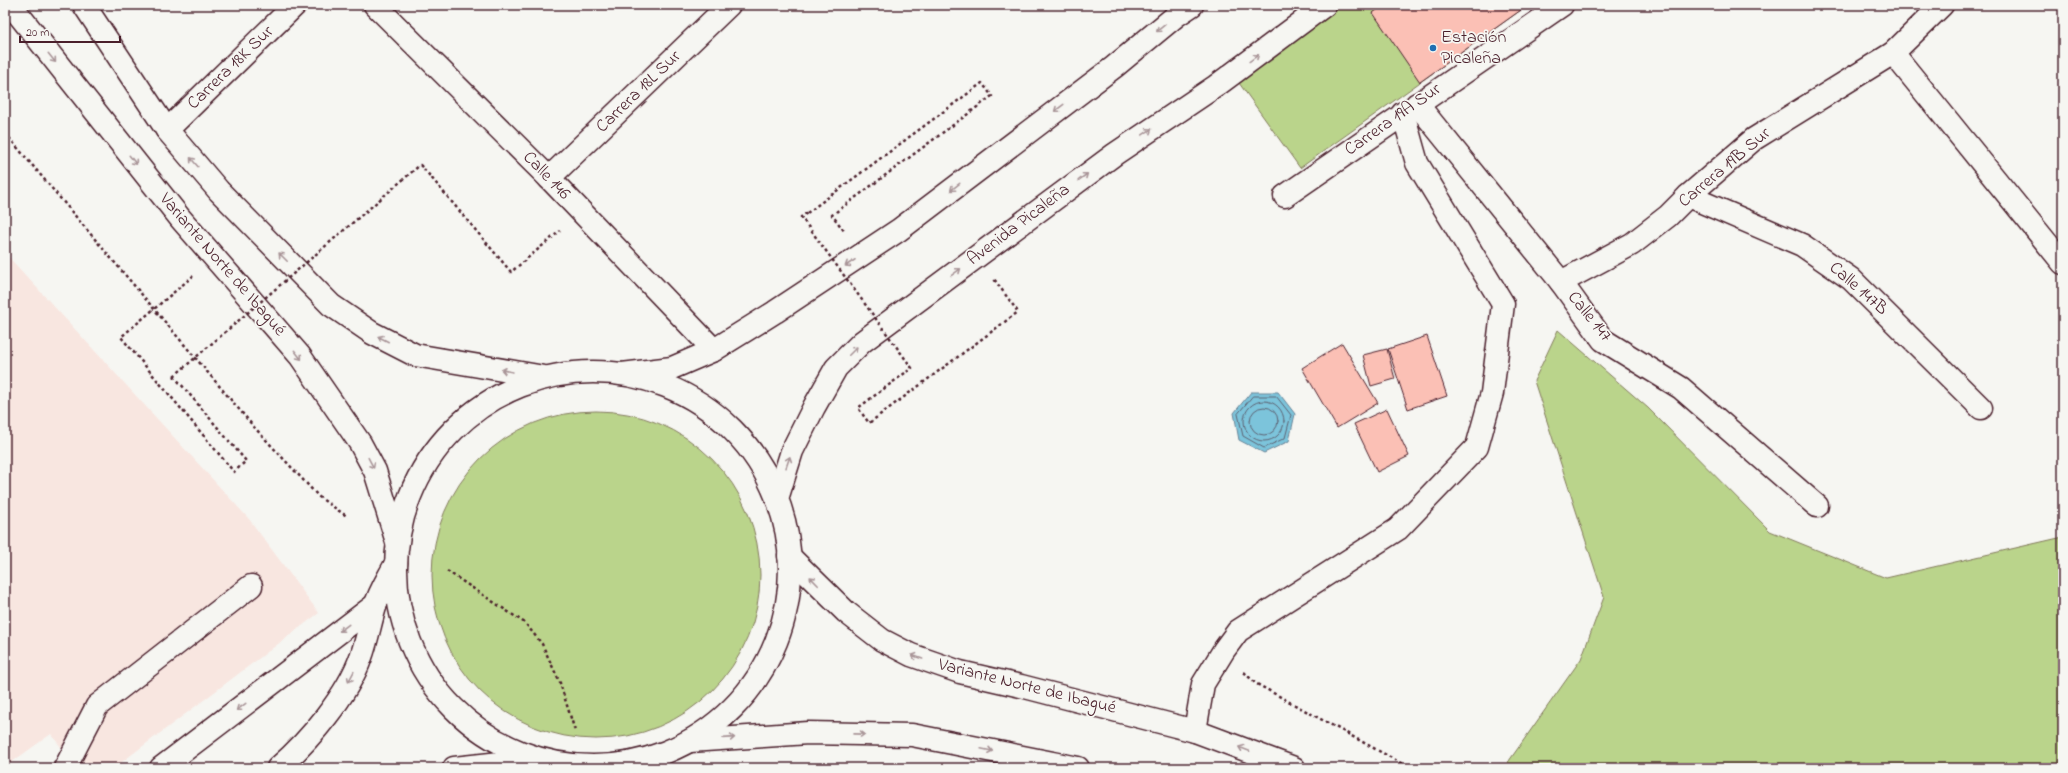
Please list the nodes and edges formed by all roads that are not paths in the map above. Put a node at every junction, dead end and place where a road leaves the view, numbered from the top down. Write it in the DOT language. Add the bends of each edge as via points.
graph roads {
  1 [pos="11,5"];
  2 [pos="84,5"];
  3 [pos="295,5"];
  4 [pos="375,5"];
  5 [pos="729,5"];
  6 [pos="1192,5"];
  7 [pos="1325,5"];
  8 [pos="1562,5"];
  9 [pos="1942,5"];
  10 [pos="1893,53"];
  11 [pos="1410,108"];
  12 [pos="166,130"];
  13 [pos="549,178"];
  14 [pos="1285,196"];
  15 [pos="1688,196"];
  16 [pos="2063,263"];
  17 [pos="1561,282"];
  18 [pos="714,350"];
  19 [pos="622,374"];
  20 [pos="546,378"];
  21 [pos="1981,408"];
  22 [pos="777,500"];
  23 [pos="1817,506"];
  24 [pos="397,554"];
  25 [pos="789,556"];
  26 [pos="251,586"];
  27 [pos="375,605"];
  28 [pos="1195,731"];
  29 [pos="690,741"];
  30 [pos="536,759"];
  31 [pos="65,768"];
  32 [pos="161,768"];
  33 [pos="278,768"];
  34 [pos="454,768"];
  35 [pos="1078,768"];
  36 [pos="1294,768"];
  1 -- 24 [label="main road, Variante Norte de Ibagué, one-way" via="175,212 300,356 360,443 375,471"];
  2 -- 12 [label="main road"];
  3 -- 12 [label="main road, Carrera 18K Sur"];
  4 -- 13 [label="main road, Calle 146"];
  5 -- 13 [label="main road, Carrera 18L Sur"];
  6 -- 18 [label="main road, one-way" via="904,226"];
  22 -- 7 [label="main road, Avenida Picaleña, one-way" via="792,451 836,368 862,342 1115,154 1216,86"];
  8 -- 11 [label="main road, Carrera 19A Sur"];
  9 -- 10 [label="main road, Carrera 19B Sur"];
  10 -- 15 [label="main road, Carrera 19B Sur" via="1754,139"];
  10 -- 16 [label="main road"];
  11 -- 14 [label="main road, Carrera 19A Sur"];
  11 -- 17 [label="main road, Calle 147"];
  11 -- 28 [label="main road" via="1417,163 1503,304 1492,393 1477,447 1398,529 1238,631 1203,684"];
  20 -- 12 [label="main road, one-way" via="415,355 372,333 331,305 219,191"];
  13 -- 18 [label="main road, Calle 146"];
  15 -- 17 [label="main road, Carrera 19B Sur" via="1668,216 1632,244"];
  15 -- 21 [label="main road, Calle 147B" via="1802,245 1851,278"];
  17 -- 23 [label="main road, Calle 147" via="1603,340 1681,388"];
  18 -- 19 [label="main road" via="672,368"];
  19 -- 20 [label="main road" via="584,372"];
  19 -- 22 [label="main road" via="663,384 700,403 733,429 759,462"];
  20 -- 24 [label="main road" via="513,389 484,405 458,426 435,452 417,481 404,512"];
  22 -- 25 [label="main road" via="786,527"];
  24 -- 27 [label="main road"];
  24 -- 30 [label="main road" via="398,600 406,636 422,669 440,694 470,725 502,745"];
  28 -- 25 [label="main road, Variante Norte de Ibagué, one-way" via="960,672 910,655 882,640 846,612"];
  25 -- 29 [label="main road" via="789,587 784,618 773,648 758,676 733,707 716,723"];
  26 -- 31 [label="main road" via="96,706"];
  27 -- 32 [label="main road, one-way"];
  27 -- 33 [label="main road, one-way" via="361,657 341,695 306,739"];
  36 -- 28 [label="main road, Variante Norte de Ibagué, one-way"];
  29 -- 30 [label="main road" via="661,754 624,764 599,767 567,766"];
  29 -- 35 [label="main road, one-way" via="808,733 912,735"];
  30 -- 34 [label="main road"];
}
